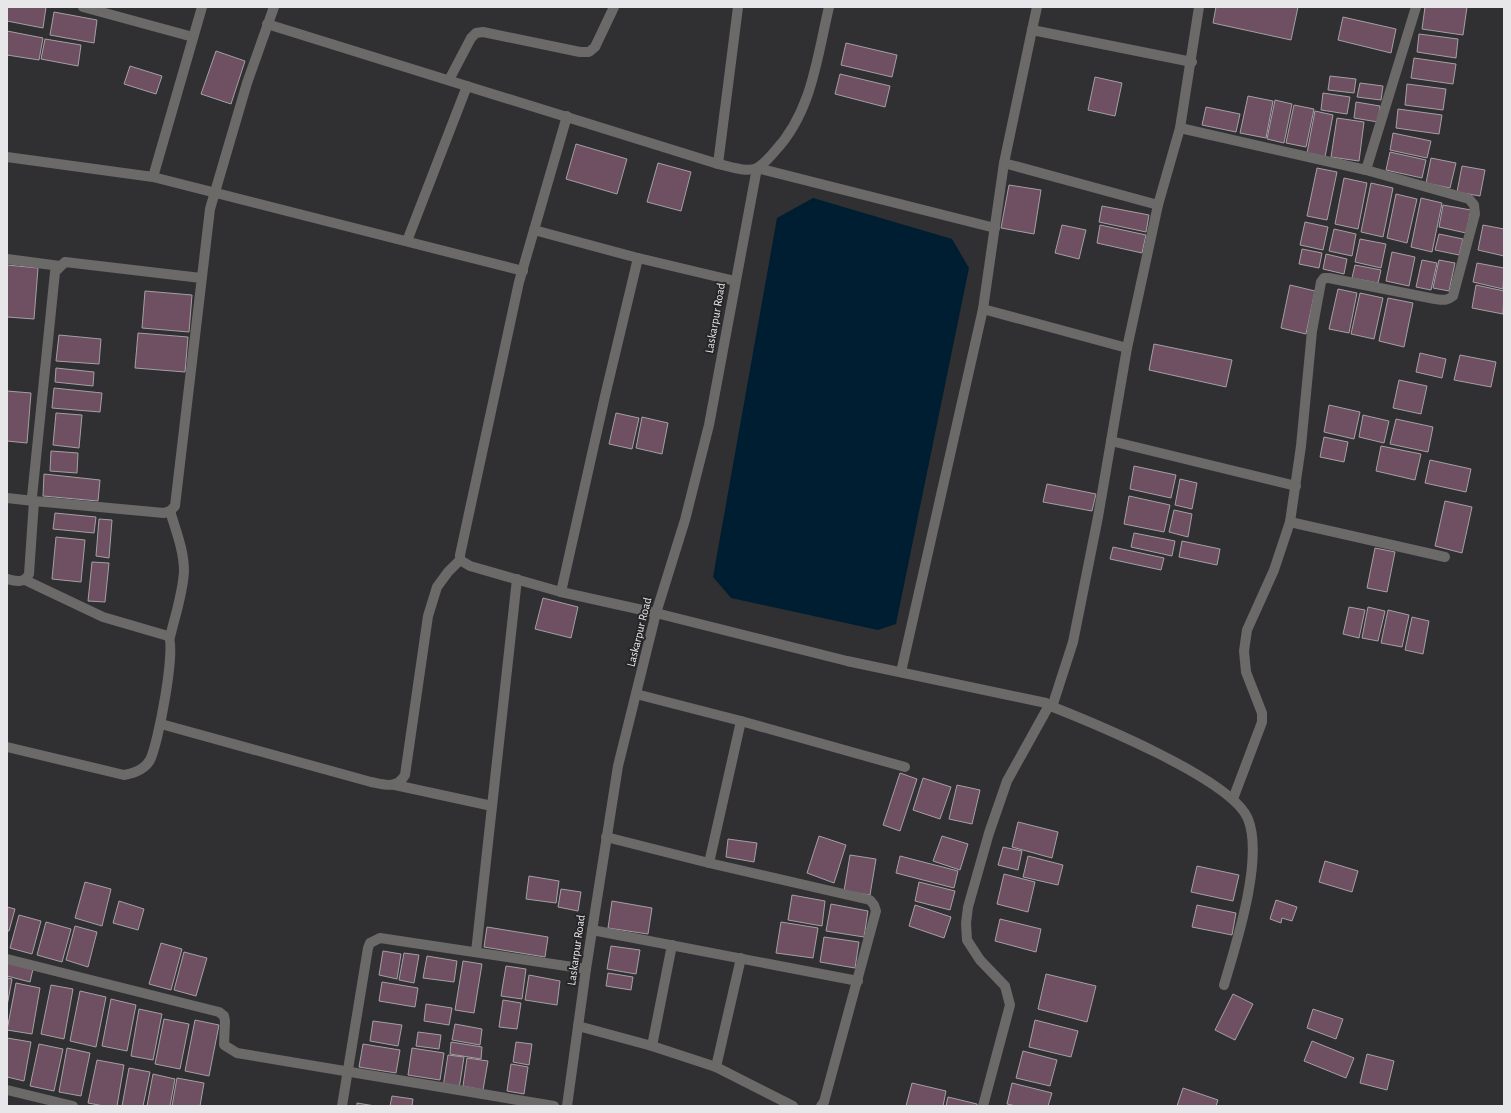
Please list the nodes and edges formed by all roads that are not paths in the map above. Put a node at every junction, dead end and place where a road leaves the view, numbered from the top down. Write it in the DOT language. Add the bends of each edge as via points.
graph roads {
  1 [pos="83,7"];
  2 [pos="202,7"];
  3 [pos="274,7"];
  4 [pos="614,7"];
  5 [pos="738,7"];
  6 [pos="829,7"];
  7 [pos="1037,7"];
  8 [pos="1199,7"];
  9 [pos="1416,7"];
  10 [pos="267,24"];
  11 [pos="1032,30"];
  12 [pos="193,37"];
  13 [pos="1192,62"];
  14 [pos="449,80"];
  15 [pos="467,86"];
  16 [pos="567,116"];
  17 [pos="1180,128"];
  18 [pos="7,157"];
  19 [pos="1004,163"];
  20 [pos="718,164"];
  21 [pos="757,168"];
  22 [pos="1366,170"];
  23 [pos="153,177"];
  24 [pos="214,193"];
  25 [pos="1158,205"];
  26 [pos="995,228"];
  27 [pos="534,230"];
  28 [pos="407,241"];
  29 [pos="638,258"];
  30 [pos="7,259"];
  31 [pos="60,266"];
  32 [pos="523,271"];
  33 [pos="201,278"];
  34 [pos="735,281"];
  35 [pos="983,309"];
  36 [pos="1127,348"];
  37 [pos="1111,441"];
  38 [pos="1296,486"];
  39 [pos="7,498"];
  40 [pos="34,501"];
  41 [pos="170,511"];
  42 [pos="1290,522"];
  43 [pos="1445,557"];
  44 [pos="460,560"];
  45 [pos="7,579"];
  46 [pos="25,580"];
  47 [pos="516,580"];
  48 [pos="561,592"];
  49 [pos="656,612"];
  50 [pos="170,637"];
  51 [pos="902,672"];
  52 [pos="636,694"];
  53 [pos="1050,706"];
  54 [pos="742,721"];
  55 [pos="161,724"];
  56 [pos="7,747"];
  57 [pos="905,766"];
  58 [pos="395,785"];
  59 [pos="1233,799"];
  60 [pos="492,806"];
  61 [pos="606,838"];
  62 [pos="709,863"];
  63 [pos="592,930"];
  64 [pos="672,945"];
  65 [pos="476,952"];
  66 [pos="741,958"];
  67 [pos="7,959"];
  68 [pos="586,969"];
  69 [pos="858,981"];
  70 [pos="1224,985"];
  71 [pos="578,1026"];
  72 [pos="652,1046"];
  73 [pos="716,1067"];
  74 [pos="348,1072"];
  75 [pos="7,1090"];
  76 [pos="47,1103"];
  77 [pos="73,1106"];
  78 [pos="342,1106"];
  79 [pos="554,1106"];
  80 [pos="567,1106"];
  81 [pos="793,1106"];
  82 [pos="821,1106"];
  83 [pos="983,1106"];
  1 -- 12 [label="street"];
  2 -- 12 [label="street"];
  3 -- 10 [label="street"];
  4 -- 14 [label="street" via="595,47 589,52 483,32 476,33"];
  5 -- 20 [label="street"];
  6 -- 21 [label="street" via="810,89 801,115 792,132"];
  7 -- 11 [label="street"];
  8 -- 13 [label="street"];
  9 -- 22 [label="street"];
  10 -- 14 [label="street"];
  10 -- 24 [label="street"];
  11 -- 13 [label="street"];
  11 -- 19 [label="street"];
  12 -- 23 [label="street"];
  13 -- 17 [label="street"];
  14 -- 15 [label="street"];
  15 -- 16 [label="street"];
  15 -- 28 [label="street"];
  16 -- 20 [label="street"];
  16 -- 27 [label="street"];
  17 -- 22 [label="street"];
  17 -- 25 [label="street"];
  18 -- 23 [label="street"];
  19 -- 25 [label="street"];
  19 -- 26 [label="street"];
  20 -- 21 [label="street" via="747,169"];
  21 -- 26 [label="street"];
  21 -- 34 [label="street, Laskarpur Road"];
  22 -- 38 [label="street" via="1469,199 1474,205 1475,214 1453,296 1450,299 1435,299 1329,278 1324,278 1321,282 1312,331"];
  23 -- 24 [label="street"];
  24 -- 28 [label="street"];
  24 -- 33 [label="street"];
  25 -- 36 [label="street"];
  26 -- 35 [label="street"];
  27 -- 29 [label="street"];
  27 -- 32 [label="street"];
  28 -- 32 [label="street"];
  29 -- 34 [label="street"];
  29 -- 48 [label="street"];
  30 -- 31 [label="street"];
  31 -- 33 [label="street" via="65,262"];
  31 -- 40 [label="street" via="55,272 32,497"];
  32 -- 44 [label="street"];
  33 -- 41 [label="street" via="175,506"];
  34 -- 49 [label="street, Laskarpur Road" via="709,425 685,520"];
  35 -- 36 [label="street"];
  35 -- 51 [label="street"];
  36 -- 37 [label="street"];
  37 -- 38 [label="street"];
  37 -- 53 [label="street" via="1073,642"];
  38 -- 42 [label="street"];
  39 -- 40 [label="street"];
  40 -- 41 [label="street" via="164,513"];
  40 -- 46 [label="street" via="29,574"];
  41 -- 50 [label="street" via="179,540 184,570 183,586"];
  42 -- 43 [label="street"];
  42 -- 59 [label="street" via="1274,570 1247,630 1244,651 1246,672 1262,713 1262,722"];
  44 -- 47 [label="street" via="470,566"];
  44 -- 58 [label="street" via="437,587 432,599 405,775 402,782"];
  45 -- 46 [label="street"];
  46 -- 50 [label="street" via="104,617"];
  47 -- 48 [label="street"];
  47 -- 60 [label="street"];
  48 -- 49 [label="street"];
  49 -- 51 [label="street" via="778,644"];
  49 -- 52 [label="street, Laskarpur Road"];
  50 -- 55 [label="street" via="168,678"];
  51 -- 53 [label="street" via="1044,702"];
  52 -- 54 [label="street"];
  52 -- 61 [label="street, Laskarpur Road" via="618,766"];
  53 -- 59 [label="street" via="1158,753"];
  53 -- 83 [label="street" via="1007,781 968,907 967,940 980,960 1005,986 1010,1005"];
  54 -- 57 [label="street"];
  54 -- 62 [label="street"];
  55 -- 56 [label="street" via="150,759 145,766 124,775"];
  55 -- 58 [label="street" via="332,773 387,786"];
  58 -- 60 [label="street"];
  59 -- 70 [label="street" via="1244,810 1249,821 1253,857 1244,907"];
  60 -- 65 [label="street"];
  61 -- 62 [label="street"];
  61 -- 63 [label="street, Laskarpur Road"];
  62 -- 69 [label="street" via="870,900 874,905 876,917"];
  63 -- 64 [label="street"];
  63 -- 68 [label="street, Laskarpur Road"];
  64 -- 66 [label="street"];
  64 -- 72 [label="street"];
  65 -- 68 [label="street"];
  65 -- 74 [label="street" via="380,938 370,943"];
  66 -- 69 [label="street"];
  66 -- 73 [label="street"];
  67 -- 74 [label="street" via="219,1012 225,1021 224,1046 237,1053"];
  68 -- 71 [label="street, Laskarpur Road"];
  69 -- 82 [label="street"];
  71 -- 72 [label="street"];
  71 -- 80 [label="street, Laskarpur Road"];
  72 -- 73 [label="street"];
  73 -- 81 [label="street"];
  74 -- 78 [label="street"];
  74 -- 79 [label="street"];
  75 -- 76 [label="street"];
  76 -- 77 [label="street"];
}
